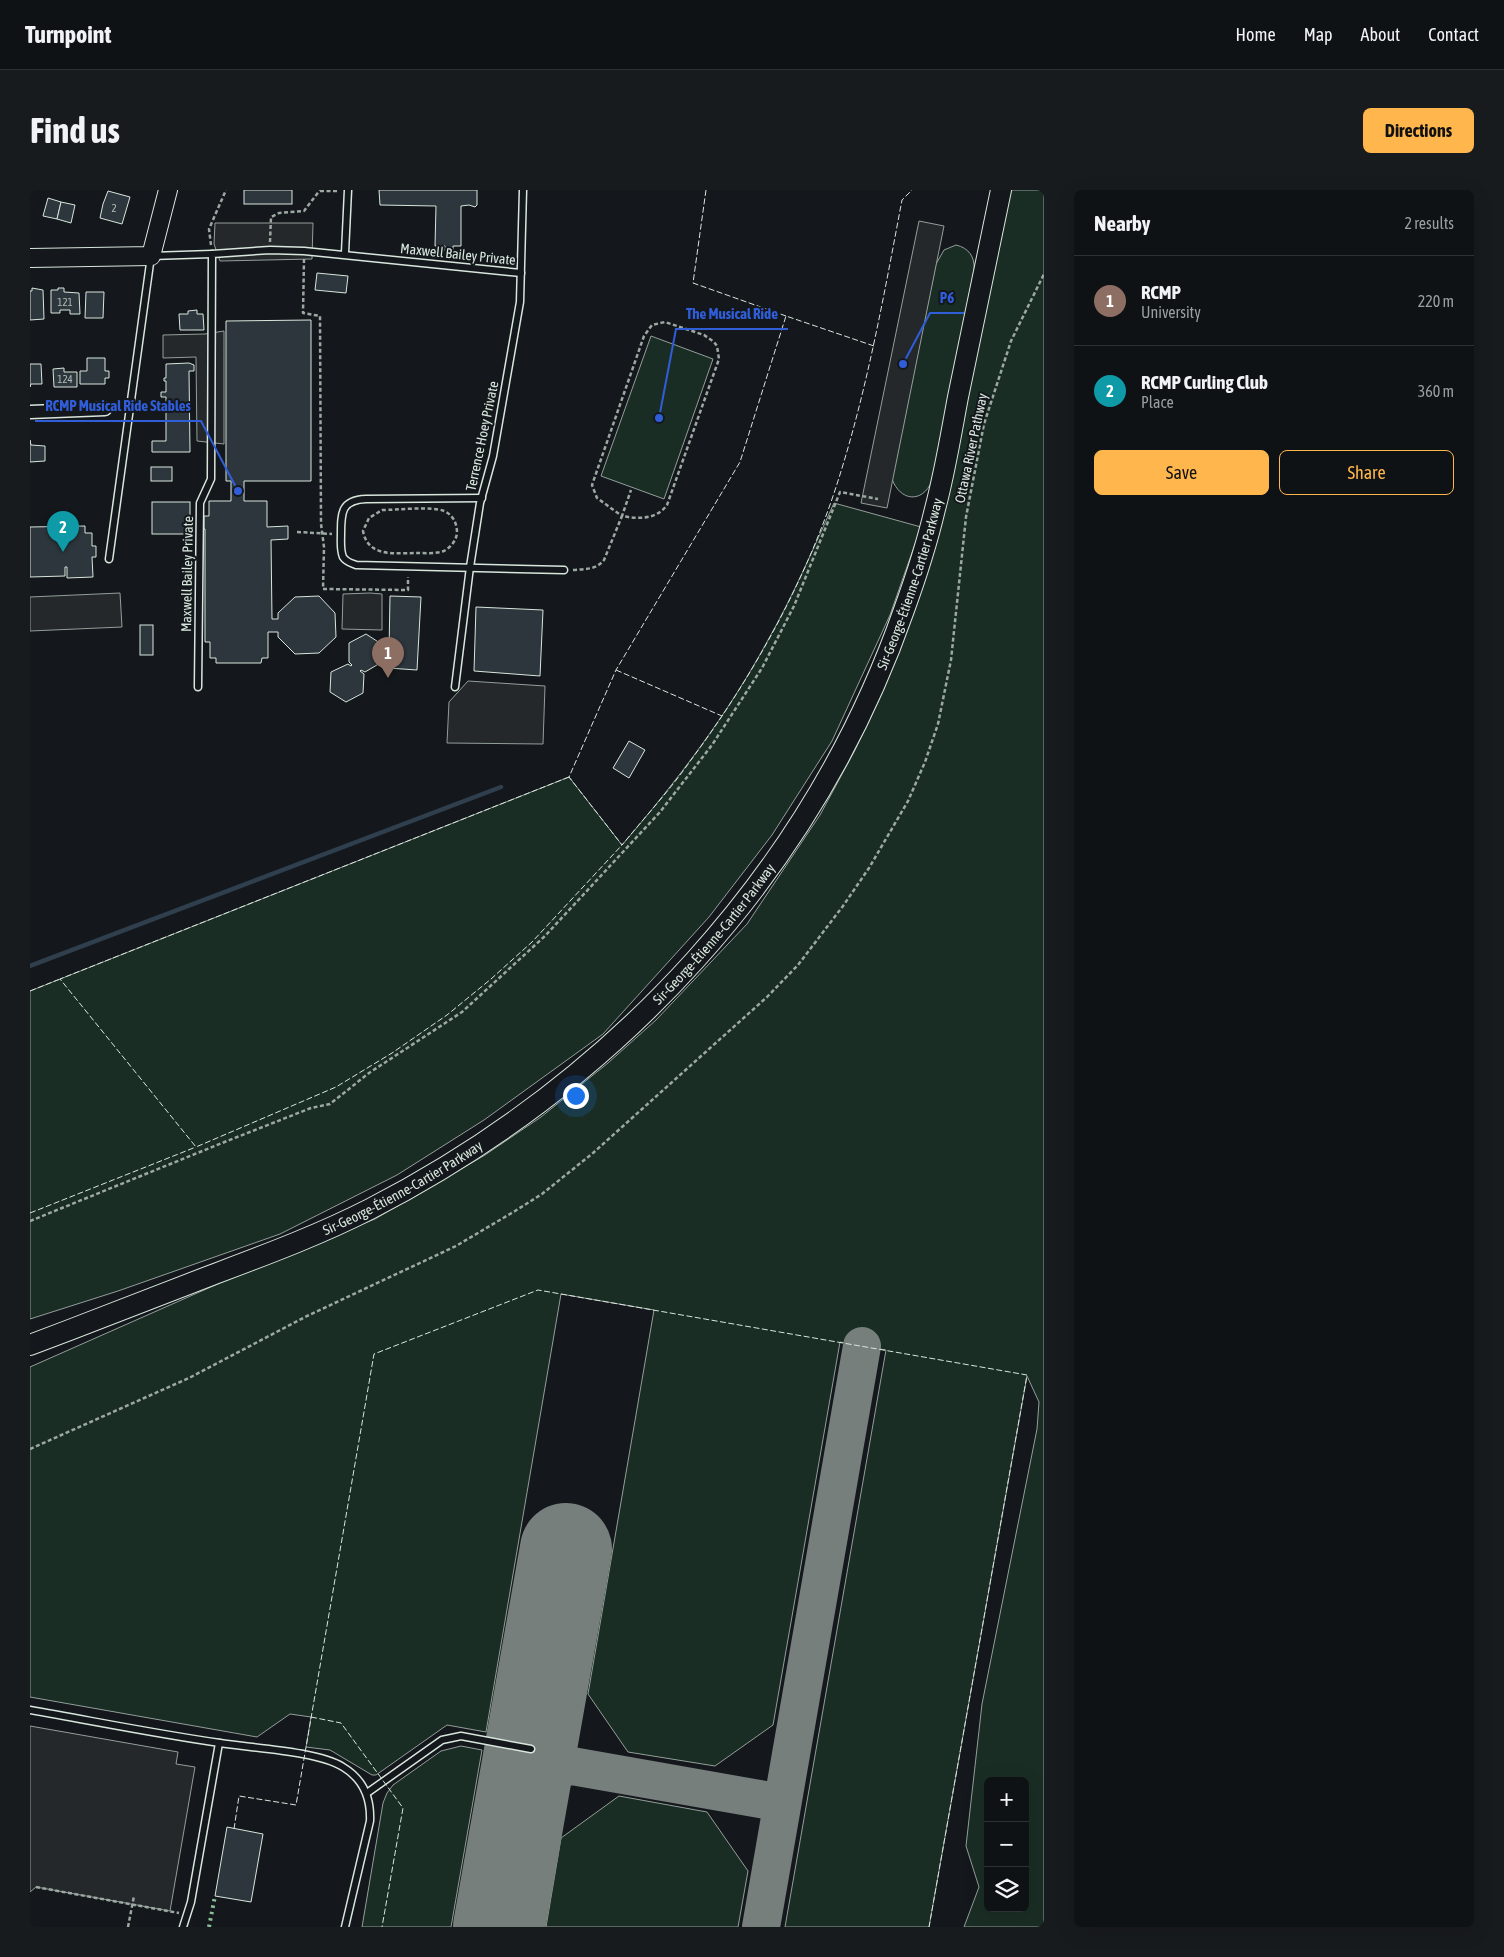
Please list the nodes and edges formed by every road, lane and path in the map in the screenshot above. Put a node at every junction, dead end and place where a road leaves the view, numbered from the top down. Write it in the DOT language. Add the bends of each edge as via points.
graph roads {
  1 [pos="168,190"];
  2 [pos="226,190"];
  3 [pos="320,190"];
  4 [pos="348,190"];
  5 [pos="523,190"];
  6 [pos="1002,190"];
  7 [pos="270,250"];
  8 [pos="304,250"];
  9 [pos="212,254"];
  10 [pos="345,254"];
  11 [pos="151,256"];
  12 [pos="30,258"];
  13 [pos="522,274"];
  14 [pos="1044,274"];
  15 [pos="105,409"];
  16 [pos="30,412"];
  17 [pos="632,490"];
  18 [pos="482,498"];
  19 [pos="878,499"];
  20 [pos="438,510"];
  21 [pos="622,516"];
  22 [pos="966,517"];
  23 [pos="297,532"];
  24 [pos="322,533"];
  25 [pos="341,534"];
  26 [pos="109,559"];
  27 [pos="409,566"];
  28 [pos="470,567"];
  29 [pos="564,570"];
  30 [pos="198,687"];
  31 [pos="455,687"];
  32 [pos="30,1221"];
  33 [pos="114,1312"];
  34 [pos="30,1334"];
  35 [pos="30,1345"];
  36 [pos="30,1358"];
  37 [pos="30,1710"];
  38 [pos="219,1743"];
  39 [pos="530,1750"];
  40 [pos="367,1793"];
  41 [pos="36,1887"];
  42 [pos="134,1896"];
  43 [pos="132,1906"];
  44 [pos="188,1914"];
  45 [pos="128,1927"];
  46 [pos="183,1927"];
  47 [pos="344,1927"];
  1 -- 11 [label="street"];
  2 -- 9 [label="path" via="209,228"];
  3 -- 4 [label="path"];
  3 -- 7 [label="path" via="304,211 270,217"];
  4 -- 10 [label="lane"];
  5 -- 13 [label="lane, Terrence Hoey Private"];
  6 -- 33 [label="main road, Sir-George-Étienne-Cartier Parkway" via="935,510 904,610 869,698 827,779 744,902 694,962 627,1031 577,1074 481,1144 345,1221"];
  7 -- 8 [label="lane, Maxwell Bailey Private"];
  7 -- 9 [label="lane, Maxwell Bailey Private"];
  8 -- 10 [label="lane, Maxwell Bailey Private"];
  8 -- 24 [label="path" via="303,313 320,316"];
  9 -- 11 [label="lane, Maxwell Bailey Private"];
  9 -- 30 [label="lane, Maxwell Bailey Private" via="211,479 200,503"];
  10 -- 13 [label="lane, Maxwell Bailey Private"];
  11 -- 12 [label="street"];
  11 -- 26 [label="lane"];
  13 -- 18 [label="lane, Terrence Hoey Private" via="495,446"];
  14 -- 22 [label="path, Ottawa River Pathway" via="1011,341 994,390"];
  15 -- 16 [label="street"];
  17 -- 21 [label="path"];
  18 -- 25 [label="lane" via="353,501 342,511"];
  18 -- 28 [label="lane, Terrence Hoey Private"];
  19 -- 32 [label="path" via="840,492 794,606 762,668 712,745 660,812 545,936 462,1012 370,1073 330,1104 311,1108"];
  20 -- 20 [label="path" via="382,510 365,524 366,543 382,553 443,551 456,538 456,525 451,515"];
  21 -- 21 [label="path" via="650,516 667,506 719,360 717,346 704,335 658,322 652,324 644,336 592,485 597,498"];
  21 -- 29 [label="path" via="599,566"];
  23 -- 24 [label="path"];
  24 -- 25 [label="path"];
  24 -- 27 [label="path" via="323,590 408,590"];
  25 -- 27 [label="lane" via="342,556 351,563"];
  27 -- 28 [label="lane"];
  28 -- 29 [label="lane"];
  28 -- 31 [label="lane, Terrence Hoey Private"];
  33 -- 34 [label="main road"];
  33 -- 35 [label="main road, Sir-George-Étienne-Cartier Parkway"];
  33 -- 36 [label="main road"];
  37 -- 38 [label="lane"];
  38 -- 40 [label="lane" via="334,1762 349,1771"];
  38 -- 44 [label="lane"];
  39 -- 40 [label="lane" via="461,1736 442,1740"];
  40 -- 47 [label="lane" via="369,1832"];
  41 -- 43 [label="path"];
  42 -- 43 [label="path"];
  43 -- 44 [label="path"];
  43 -- 45 [label="path"];
  44 -- 46 [label="lane"];
}
